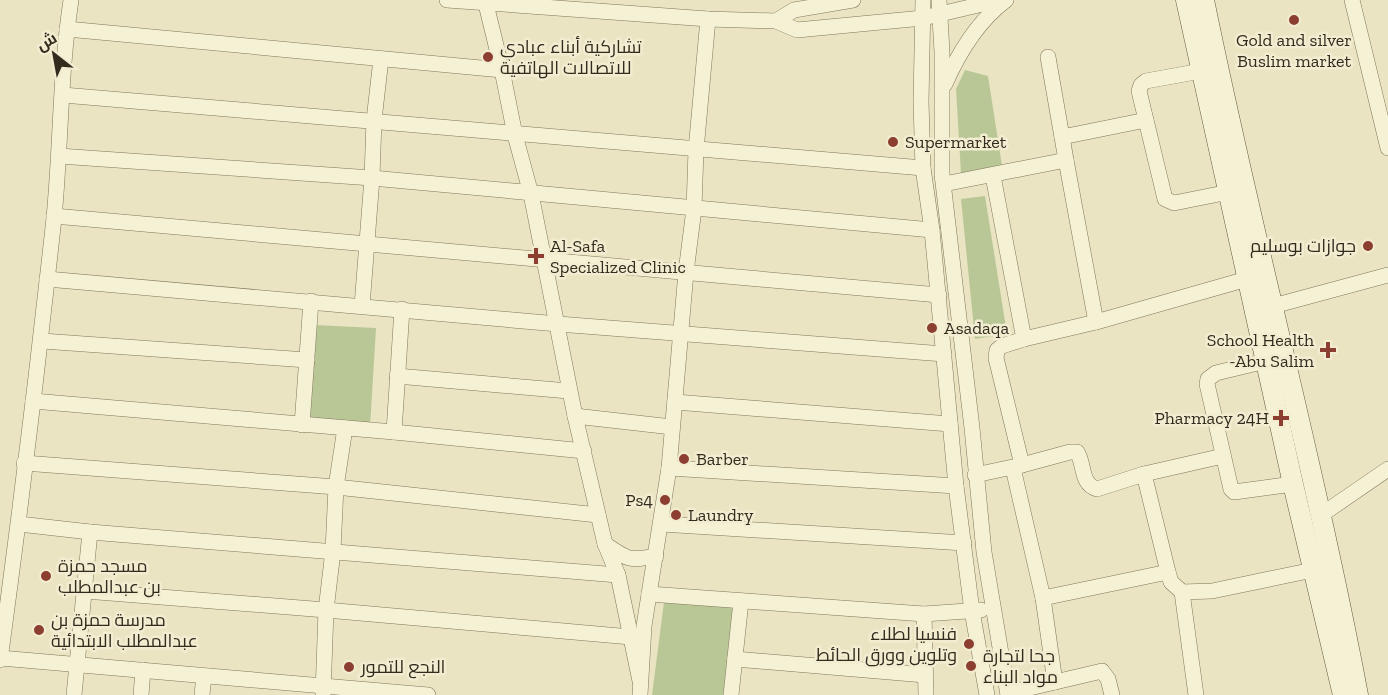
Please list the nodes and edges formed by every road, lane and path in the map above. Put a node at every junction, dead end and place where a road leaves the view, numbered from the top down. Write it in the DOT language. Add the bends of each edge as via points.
graph roads {
  1 [pos="71,0"];
  2 [pos="447,0"];
  3 [pos="853,0"];
  4 [pos="923,0"];
  5 [pos="1000,0"];
  6 [pos="1006,0"];
  7 [pos="1186,0"];
  8 [pos="1204,0"];
  9 [pos="1352,0"];
  10 [pos="485,2"];
  11 [pos="828,2"];
  12 [pos="572,4"];
  13 [pos="940,7"];
  14 [pos="923,18"];
  15 [pos="708,19"];
  16 [pos="776,21"];
  17 [pos="67,29"];
  18 [pos="1048,57"];
  19 [pos="381,59"];
  20 [pos="502,70"];
  21 [pos="1201,71"];
  22 [pos="942,89"];
  23 [pos="63,95"];
  24 [pos="374,120"];
  25 [pos="1146,120"];
  26 [pos="515,135"];
  27 [pos="1062,137"];
  28 [pos="1388,148"];
  29 [pos="696,150"];
  30 [pos="59,156"];
  31 [pos="1066,160"];
  32 [pos="923,168"];
  33 [pos="993,176"];
  34 [pos="372,178"];
  35 [pos="944,184"];
  36 [pos="1228,192"];
  37 [pos="531,194"];
  38 [pos="694,209"];
  39 [pos="54,216"];
  40 [pos="932,230"];
  41 [pos="366,243"];
  42 [pos="1252,255"];
  43 [pos="543,260"];
  44 [pos="686,272"];
  45 [pos="1388,274"];
  46 [pos="47,279"];
  47 [pos="1247,279"];
  48 [pos="939,294"];
  49 [pos="311,301"];
  50 [pos="362,306"];
  51 [pos="1273,306"];
  52 [pos="402,309"];
  53 [pos="1096,322"];
  54 [pos="558,324"];
  55 [pos="682,333"];
  56 [pos="1024,339"];
  57 [pos="42,341"];
  58 [pos="944,354"];
  59 [pos="307,360"];
  60 [pos="1266,361"];
  61 [pos="397,376"];
  62 [pos="569,391"];
  63 [pos="33,401"];
  64 [pos="675,402"];
  65 [pos="575,416"];
  66 [pos="950,424"];
  67 [pos="302,425"];
  68 [pos="672,427"];
  69 [pos="345,428"];
  70 [pos="394,432"];
  71 [pos="584,451"];
  72 [pos="1222,456"];
  73 [pos="24,463"];
  74 [pos="1017,467"];
  75 [pos="669,468"];
  76 [pos="1388,469"];
  77 [pos="1144,474"];
  78 [pos="975,475"];
  79 [pos="1293,484"];
  80 [pos="956,486"];
  81 [pos="336,487"];
  82 [pos="598,514"];
  83 [pos="1321,515"];
  84 [pos="19,524"];
  85 [pos="661,524"];
  86 [pos="90,532"];
  87 [pos="964,543"];
  88 [pos="605,544"];
  89 [pos="333,551"];
  90 [pos="656,556"];
  91 [pos="1313,570"];
  92 [pos="1168,572"];
  93 [pos="618,575"];
  94 [pos="85,591"];
  95 [pos="1182,592"];
  96 [pos="649,594"];
  97 [pos="1043,598"];
  98 [pos="741,601"];
  99 [pos="1331,602"];
  100 [pos="326,610"];
  101 [pos="993,610"];
  102 [pos="972,611"];
  103 [pos="924,614"];
  104 [pos="631,637"];
  105 [pos="0,659"];
  106 [pos="735,659"];
  107 [pos="78,665"];
  108 [pos="143,670"];
  109 [pos="926,675"];
  110 [pos="204,676"];
  111 [pos="1055,682"];
  112 [pos="262,688"];
  113 [pos="640,688"];
  114 [pos="323,690"];
  115 [pos="384,693"];
  116 [pos="1008,694"];
  117 [pos="74,695"];
  118 [pos="141,695"];
  119 [pos="202,695"];
  120 [pos="428,695"];
  121 [pos="731,695"];
  122 [pos="926,695"];
  123 [pos="987,695"];
  124 [pos="1112,695"];
  125 [pos="1196,695"];
  126 [pos="1343,695"];
  127 [pos="1358,695"];
  1 -- 17 [label="street"];
  2 -- 10 [label="street"];
  3 -- 11 [label="street"];
  4 -- 14 [label="street"];
  5 -- 13 [label="street"];
  6 -- 22 [label="street" via="966,43"];
  7 -- 21 [label="main road"];
  8 -- 42 [label="main road"];
  9 -- 28 [label="street"];
  10 -- 12 [label="street"];
  10 -- 20 [label="street"];
  11 -- 16 [label="street" via="794,10"];
  12 -- 15 [label="street"];
  13 -- 14 [label="street"];
  13 -- 22 [label="street"];
  14 -- 16 [label="street" via="797,30"];
  14 -- 32 [label="street"];
  15 -- 16 [label="street"];
  15 -- 29 [label="street"];
  17 -- 19 [label="street"];
  17 -- 23 [label="street"];
  18 -- 27 [label="street"];
  19 -- 20 [label="street"];
  19 -- 24 [label="street"];
  20 -- 26 [label="street"];
  21 -- 25 [label="street" via="1141,85"];
  21 -- 36 [label="main road"];
  22 -- 35 [label="street"];
  23 -- 24 [label="street"];
  23 -- 30 [label="street"];
  24 -- 26 [label="street"];
  24 -- 34 [label="street"];
  25 -- 27 [label="street"];
  25 -- 36 [label="street" via="1165,199 1174,203"];
  26 -- 29 [label="street"];
  26 -- 37 [label="street"];
  27 -- 31 [label="street"];
  29 -- 32 [label="street"];
  29 -- 38 [label="street"];
  30 -- 34 [label="street"];
  30 -- 39 [label="street"];
  31 -- 33 [label="street"];
  31 -- 53 [label="street"];
  32 -- 40 [label="street"];
  33 -- 35 [label="street"];
  33 -- 56 [label="street"];
  34 -- 37 [label="street"];
  34 -- 41 [label="street"];
  35 -- 78 [label="street"];
  36 -- 42 [label="main road"];
  37 -- 38 [label="street"];
  37 -- 43 [label="street"];
  38 -- 40 [label="street"];
  38 -- 44 [label="street"];
  39 -- 41 [label="street"];
  39 -- 46 [label="street"];
  40 -- 48 [label="street"];
  41 -- 43 [label="street"];
  41 -- 50 [label="street"];
  42 -- 47 [label="main road"];
  42 -- 51 [label="main road"];
  43 -- 44 [label="street"];
  43 -- 54 [label="street"];
  44 -- 48 [label="street"];
  44 -- 55 [label="street"];
  45 -- 51 [label="street"];
  46 -- 49 [label="street"];
  46 -- 57 [label="street"];
  47 -- 53 [label="street"];
  47 -- 60 [label="main road"];
  48 -- 58 [label="street"];
  49 -- 50 [label="street"];
  49 -- 59 [label="street"];
  50 -- 52 [label="street"];
  51 -- 83 [label="main road"];
  52 -- 54 [label="street"];
  52 -- 61 [label="street"];
  53 -- 56 [label="street"];
  54 -- 55 [label="street"];
  54 -- 62 [label="street"];
  55 -- 58 [label="street"];
  55 -- 64 [label="street"];
  56 -- 74 [label="street" via="996,350"];
  57 -- 59 [label="street"];
  57 -- 63 [label="street"];
  58 -- 66 [label="street"];
  59 -- 67 [label="street"];
  60 -- 72 [label="street" via="1216,373 1208,379"];
  60 -- 79 [label="main road"];
  61 -- 62 [label="street"];
  61 -- 70 [label="street"];
  62 -- 65 [label="street"];
  63 -- 67 [label="street"];
  63 -- 73 [label="street"];
  64 -- 66 [label="street"];
  64 -- 68 [label="street"];
  65 -- 68 [label="street"];
  65 -- 71 [label="street"];
  66 -- 80 [label="street"];
  67 -- 69 [label="street"];
  68 -- 75 [label="street"];
  69 -- 70 [label="street"];
  69 -- 81 [label="street"];
  70 -- 71 [label="street"];
  71 -- 82 [label="street"];
  72 -- 77 [label="street"];
  72 -- 79 [label="street" via="1234,492"];
  73 -- 81 [label="street"];
  73 -- 84 [label="street"];
  74 -- 77 [label="street" via="1077,452 1090,487 1097,489"];
  74 -- 78 [label="street"];
  74 -- 97 [label="street"];
  75 -- 80 [label="street"];
  75 -- 85 [label="street"];
  76 -- 83 [label="street"];
  77 -- 92 [label="street"];
  78 -- 101 [label="street"];
  79 -- 91 [label="main road"];
  80 -- 87 [label="street"];
  81 -- 82 [label="street"];
  81 -- 89 [label="street"];
  82 -- 88 [label="street"];
  83 -- 99 [label="main road"];
  84 -- 86 [label="street"];
  84 -- 105 [label="street"];
  85 -- 87 [label="street"];
  85 -- 90 [label="street"];
  86 -- 89 [label="street"];
  86 -- 94 [label="street"];
  87 -- 102 [label="street"];
  88 -- 90 [label="street" via="634,560"];
  88 -- 93 [label="street"];
  89 -- 93 [label="street"];
  89 -- 100 [label="street"];
  90 -- 96 [label="street"];
  91 -- 95 [label="street" via="1212,591"];
  91 -- 99 [label="main road"];
  92 -- 95 [label="street"];
  92 -- 97 [label="street"];
  93 -- 104 [label="street"];
  94 -- 100 [label="street"];
  94 -- 107 [label="street"];
  95 -- 125 [label="street"];
  96 -- 98 [label="street"];
  96 -- 113 [label="street"];
  97 -- 111 [label="street"];
  98 -- 103 [label="street"];
  98 -- 106 [label="street"];
  99 -- 126 [label="main road"];
  99 -- 127 [label="main road"];
  100 -- 104 [label="street"];
  100 -- 114 [label="street"];
  101 -- 102 [label="street"];
  101 -- 116 [label="street"];
  102 -- 103 [label="street"];
  102 -- 123 [label="street"];
  103 -- 109 [label="street"];
  104 -- 113 [label="street"];
  105 -- 107 [label="street"];
  106 -- 109 [label="street"];
  106 -- 121 [label="street"];
  107 -- 108 [label="street"];
  107 -- 117 [label="street"];
  108 -- 110 [label="street"];
  108 -- 118 [label="street"];
  109 -- 122 [label="street"];
  110 -- 112 [label="street"];
  110 -- 119 [label="street"];
  111 -- 116 [label="street"];
  111 -- 124 [label="street" via="1102,671"];
  112 -- 114 [label="street"];
  114 -- 115 [label="street"];
  115 -- 120 [label="street"];
}
